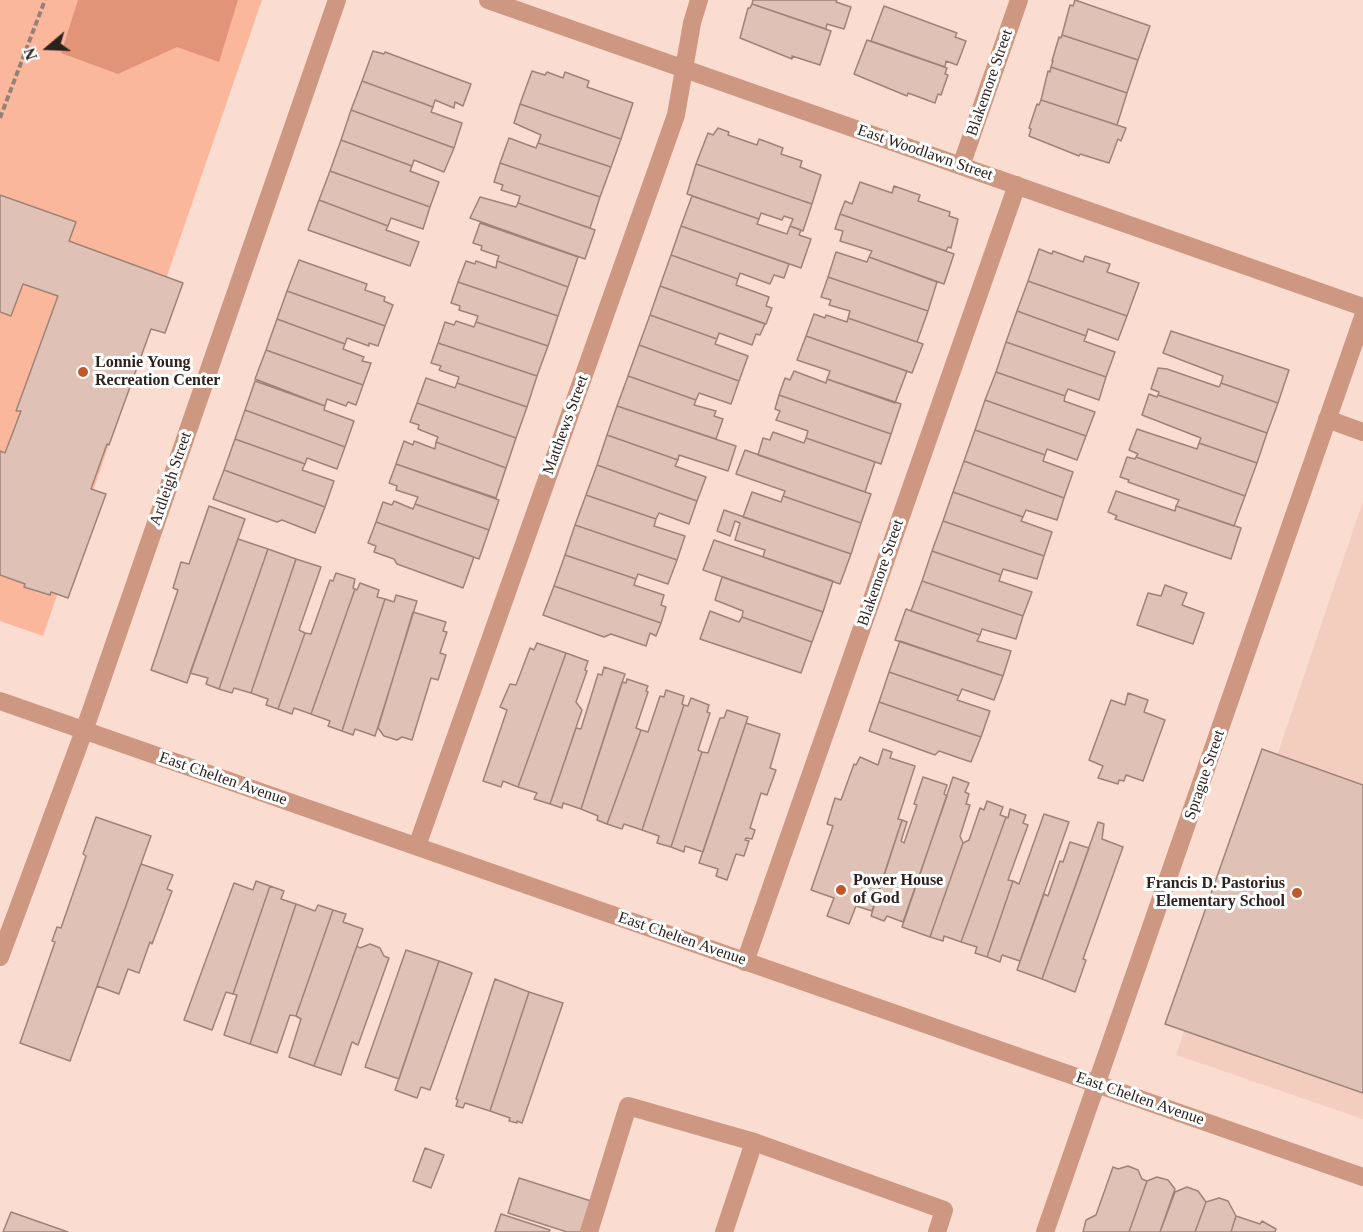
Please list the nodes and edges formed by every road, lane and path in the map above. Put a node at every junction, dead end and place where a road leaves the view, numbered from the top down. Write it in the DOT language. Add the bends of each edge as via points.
graph roads {
  1 [pos="45,0"];
  2 [pos="337,0"];
  3 [pos="488,0"];
  4 [pos="699,0"];
  5 [pos="1019,0"];
  6 [pos="685,69"];
  7 [pos="0,118"];
  8 [pos="961,166"];
  9 [pos="1017,185"];
  10 [pos="1363,307"];
  11 [pos="1363,316"];
  12 [pos="1328,420"];
  13 [pos="1363,432"];
  14 [pos="0,701"];
  15 [pos="84,731"];
  16 [pos="417,846"];
  17 [pos="0,957"];
  18 [pos="745,962"];
  19 [pos="1098,1084"];
  20 [pos="754,1142"];
  21 [pos="1363,1178"];
  22 [pos="589,1232"];
  23 [pos="724,1232"];
  24 [pos="937,1232"];
  25 [pos="1045,1232"];
  1 -- 7 [label="path"];
  2 -- 15 [label="street, Ardleigh Street"];
  3 -- 6 [label="street, East Woodlawn Street"];
  4 -- 6 [label="street, Matthews Street"];
  5 -- 8 [label="street, Blakemore Street"];
  6 -- 8 [label="street, East Woodlawn Street"];
  6 -- 16 [label="street, Matthews Street" via="676,115"];
  8 -- 9 [label="street, East Woodlawn Street"];
  9 -- 10 [label="street, East Woodlawn Street"];
  9 -- 18 [label="street, Blakemore Street"];
  11 -- 12 [label="street, Sprague Street"];
  12 -- 13 [label="street"];
  12 -- 19 [label="street, Sprague Street"];
  14 -- 15 [label="street, East Chelten Avenue"];
  15 -- 16 [label="street, East Chelten Avenue"];
  15 -- 17 [label="street, Ardleigh Street"];
  16 -- 18 [label="street, East Chelten Avenue"];
  18 -- 19 [label="street, East Chelten Avenue"];
  19 -- 21 [label="street, East Chelten Avenue"];
  19 -- 25 [label="street, Sprague Street"];
  20 -- 22 [label="street" via="628,1106"];
  20 -- 23 [label="street"];
  20 -- 24 [label="street" via="944,1210"];
}
